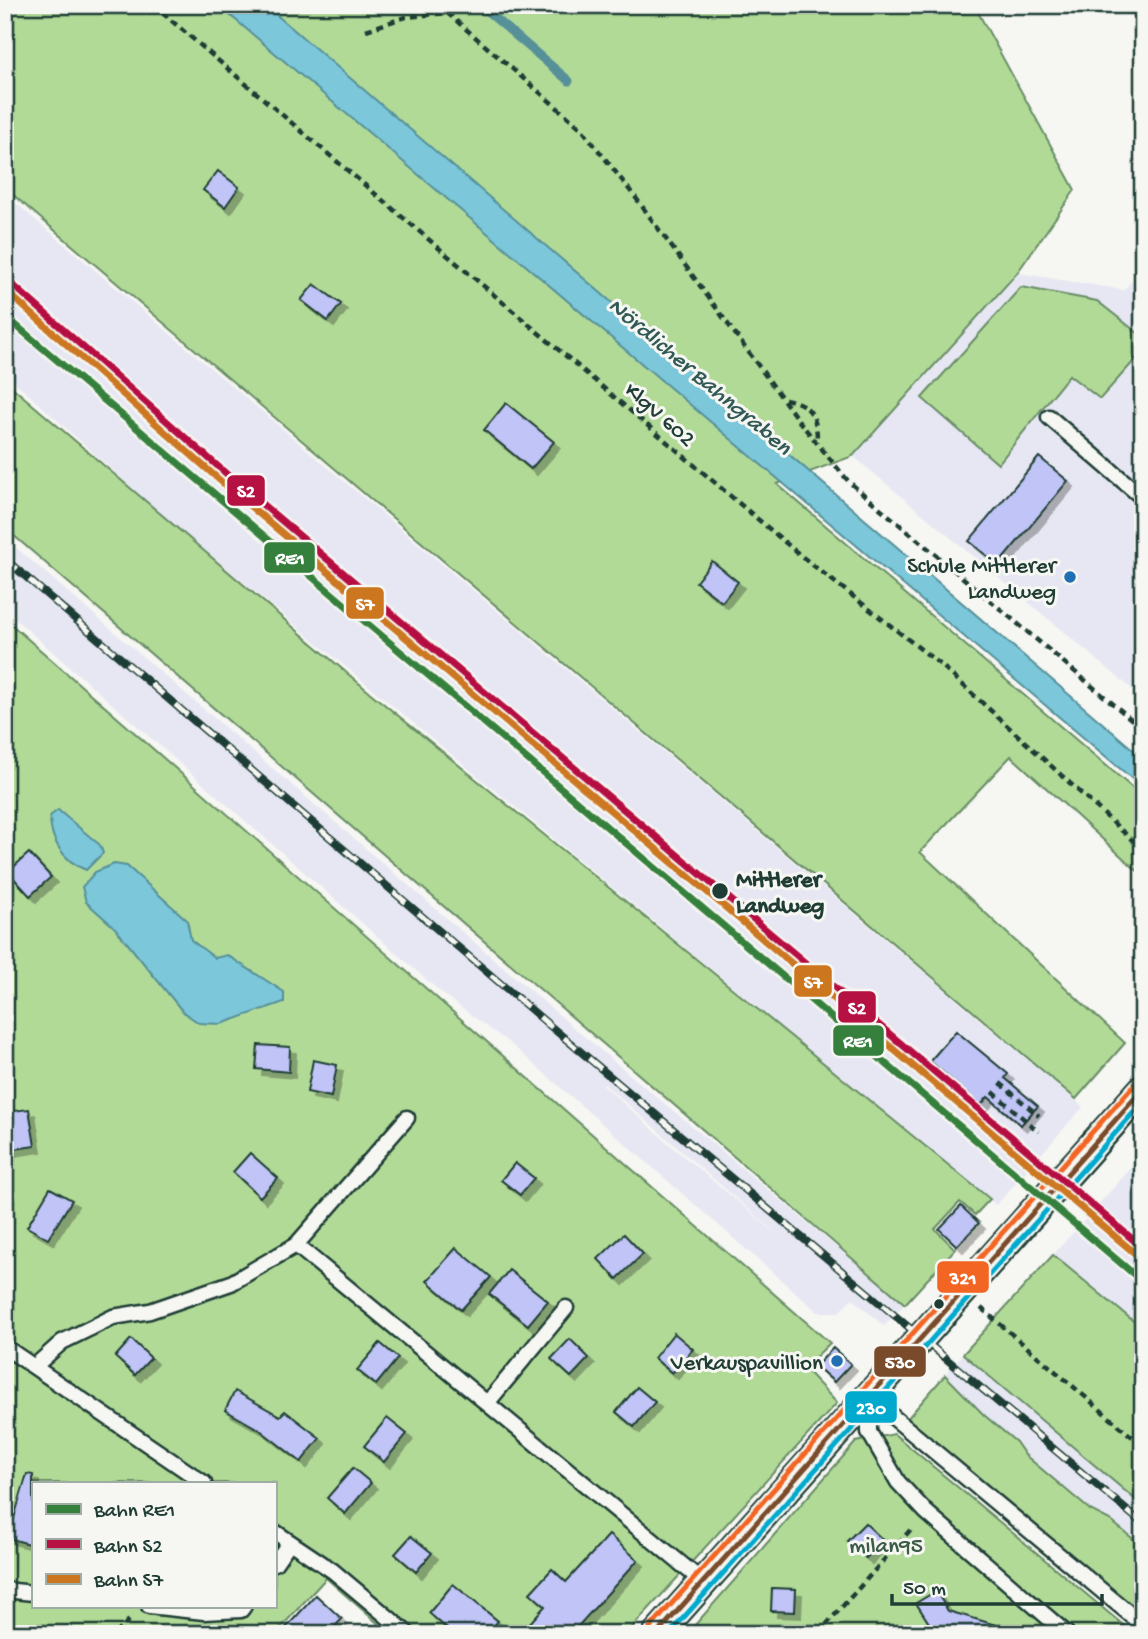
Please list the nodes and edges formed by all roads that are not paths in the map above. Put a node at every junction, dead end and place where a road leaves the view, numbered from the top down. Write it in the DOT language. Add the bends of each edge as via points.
graph roads {
  1 [pos="1049,417"];
  2 [pos="1143,498"];
  3 [pos="1143,1089"];
  4 [pos="407,1118"];
  5 [pos="296,1245"];
  6 [pos="566,1308"];
  7 [pos="5,1347"];
  8 [pos="35,1366"];
  9 [pos="869,1397"];
  10 [pos="488,1402"];
  11 [pos="203,1482"];
  12 [pos="276,1533"];
  13 [pos="289,1543"];
  14 [pos="276,1562"];
  15 [pos="703,1582"];
  16 [pos="5,1590"];
  17 [pos="32,1593"];
  18 [pos="167,1608"];
  19 [pos="242,1608"];
  20 [pos="1143,1625"];
  21 [pos="408,1634"];
  22 [pos="657,1634"];
  23 [pos="1067,1634"];
  1 -- 2 [label="lane"];
  3 -- 9 [label="street"];
  4 -- 5 [label="lane"];
  5 -- 8 [label="lane" via="231,1283 150,1311 113,1317 62,1342"];
  5 -- 10 [label="lane"];
  6 -- 10 [label="lane"];
  7 -- 8 [label="lane"];
  8 -- 11 [label="lane"];
  9 -- 15 [label="street"];
  9 -- 20 [label="lane"];
  9 -- 23 [label="lane" via="869,1432 898,1482 926,1512"];
  10 -- 15 [label="lane"];
  12 -- 13 [label="lane"];
  13 -- 14 [label="lane"];
  13 -- 21 [label="lane" via="333,1571"];
  15 -- 22 [label="street"];
  16 -- 17 [label="lane"];
  18 -- 19 [label="lane" via="204,1612"];
}
